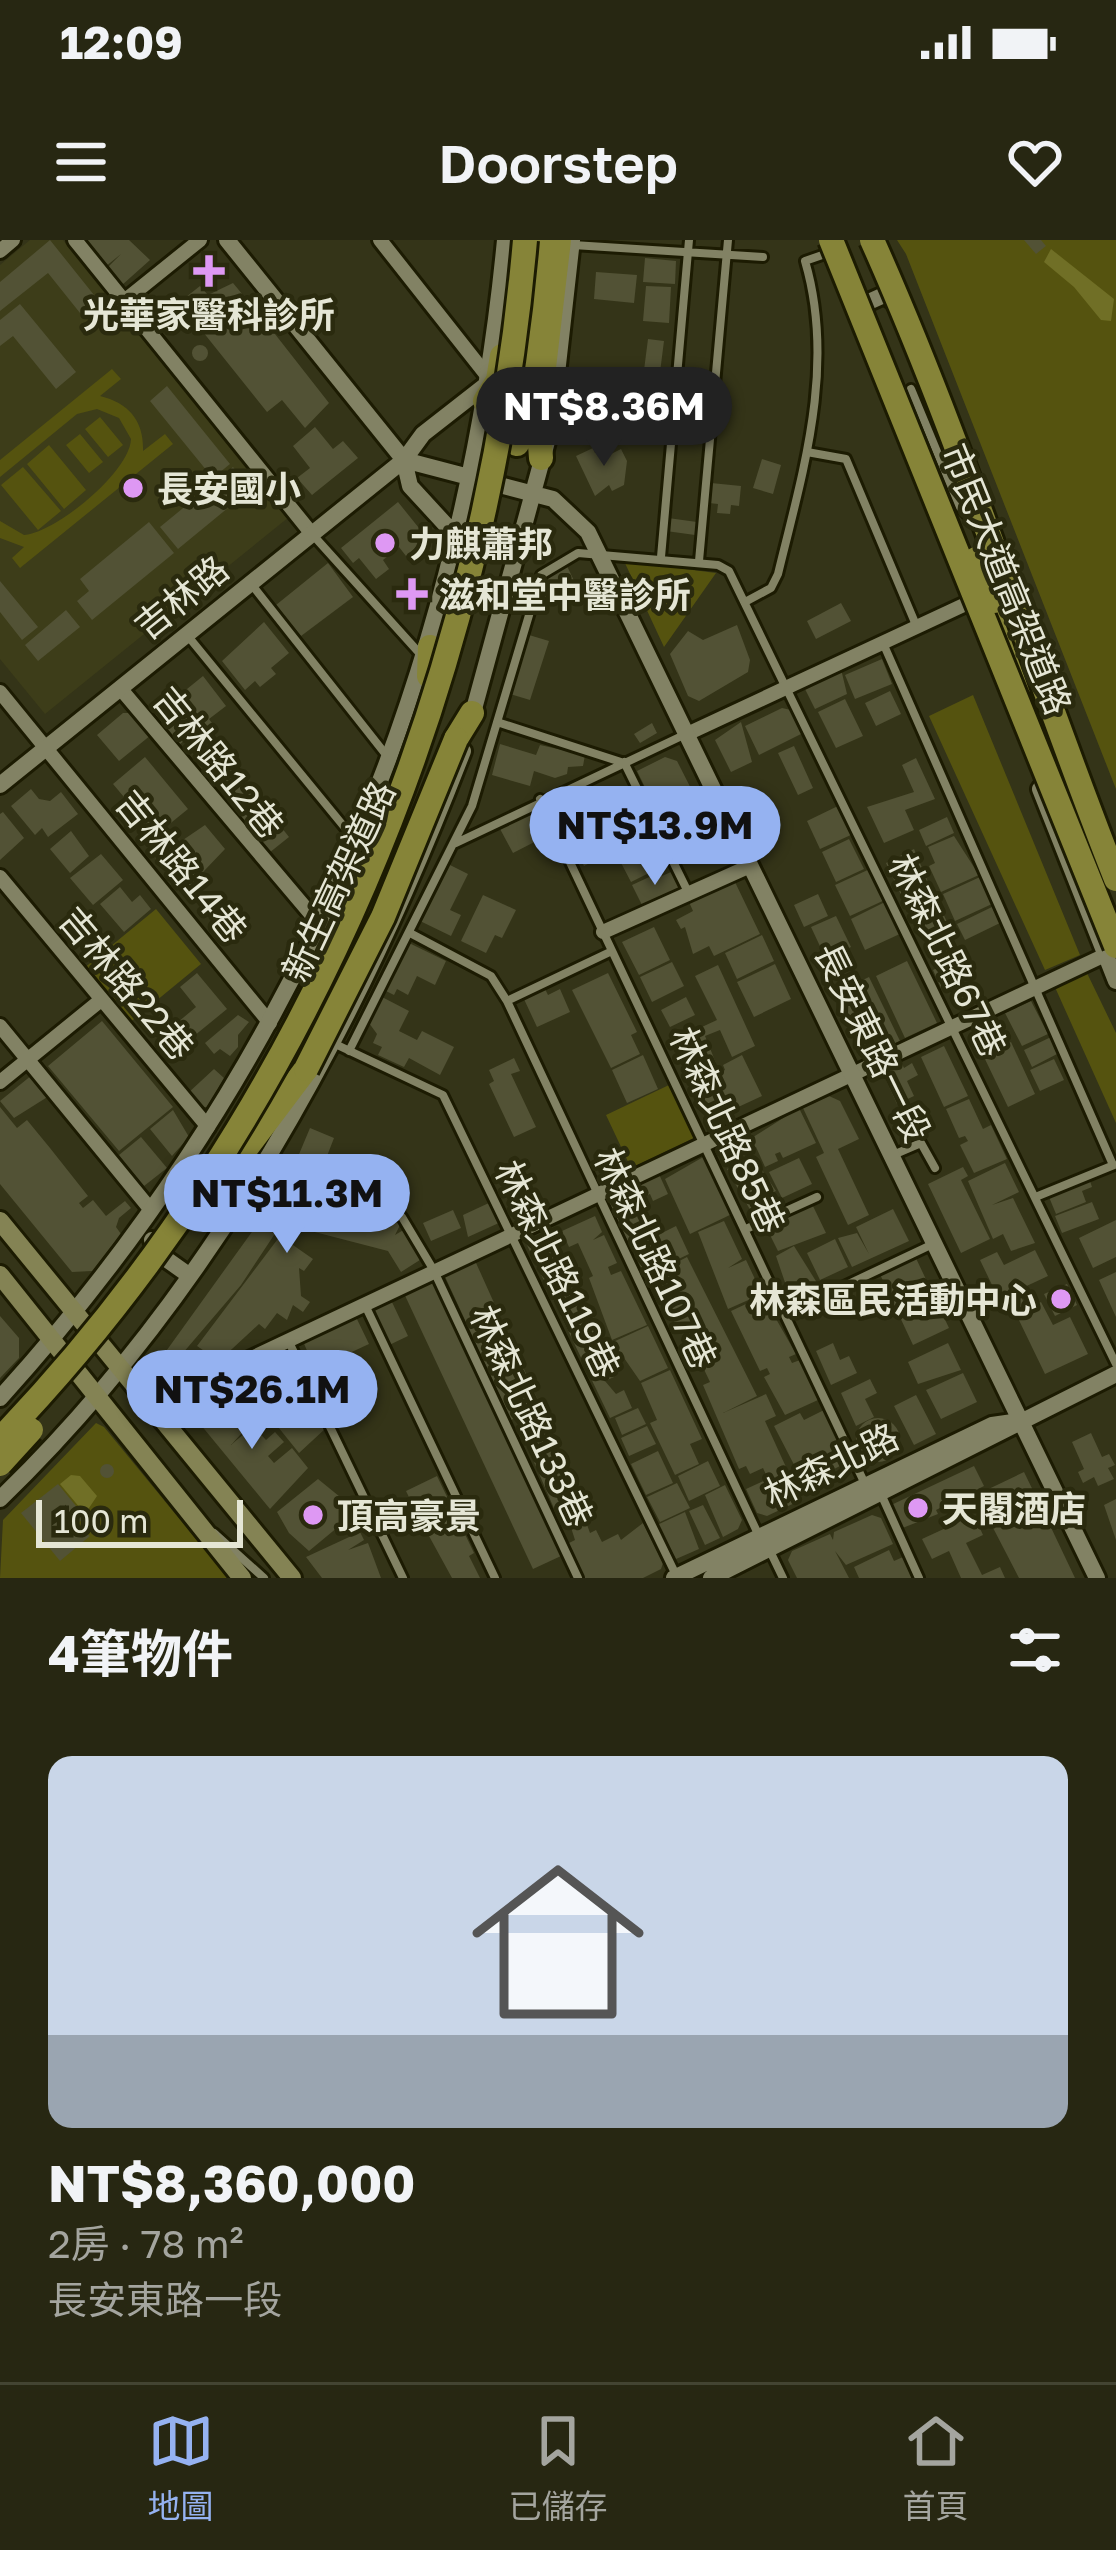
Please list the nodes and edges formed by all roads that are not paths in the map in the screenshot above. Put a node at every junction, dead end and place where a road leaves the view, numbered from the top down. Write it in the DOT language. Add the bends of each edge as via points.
graph roads {
  1 [pos="13,240"];
  2 [pos="75,240"];
  3 [pos="200,240"];
  4 [pos="226,240"];
  5 [pos="380,240"];
  6 [pos="489,240"];
  7 [pos="524,240"];
  8 [pos="541,240"];
  9 [pos="689,240"];
  10 [pos="728,240"];
  11 [pos="874,240"];
  12 [pos="568,242"];
  13 [pos="834,243"];
  14 [pos="507,246"];
  15 [pos="0,251"];
  16 [pos="688,252"];
  17 [pos="727,255"];
  18 [pos="763,257"];
  19 [pos="889,272"];
  20 [pos="846,289"];
  21 [pos="123,302"];
  22 [pos="903,307"];
  23 [pos="860,325"];
  24 [pos="491,380"];
  25 [pos="911,389"];
  26 [pos="807,452"];
  27 [pos="541,458"];
  28 [pos="404,460"];
  29 [pos="467,476"];
  30 [pos="533,493"];
  31 [pos="313,533"];
  32 [pos="456,536"];
  33 [pos="996,544"];
  34 [pos="599,553"];
  35 [pos="661,557"];
  36 [pos="699,562"];
  37 [pos="251,584"];
  38 [pos="745,602"];
  39 [pos="968,603"];
  40 [pos="917,627"];
  41 [pos="187,635"];
  42 [pos="883,643"];
  43 [pos="427,660"];
  44 [pos="120,688"];
  45 [pos="788,688"];
  46 [pos="0,692"];
  47 [pos="472,713"];
  48 [pos="497,722"];
  49 [pos="687,734"];
  50 [pos="1050,746"];
  51 [pos="47,748"];
  52 [pos="389,758"];
  53 [pos="623,763"];
  54 [pos="0,785"];
  55 [pos="540,800"];
  56 [pos="1105,833"];
  57 [pos="356,841"];
  58 [pos="454,844"];
  59 [pos="1063,849"];
  60 [pos="1116,861"];
  61 [pos="750,866"];
  62 [pos="0,877"];
  63 [pos="1075,878"];
  64 [pos="1116,879"];
  65 [pos="688,894"];
  66 [pos="320,925"];
  67 [pos="603,932"];
  68 [pos="410,933"];
  69 [pos="1110,950"];
  70 [pos="612,951"];
  71 [pos="1116,980"];
  72 [pos="1036,988"];
  73 [pos="101,1000"];
  74 [pos="507,1000"];
  75 [pos="270,1023"];
  76 [pos="297,1024"];
  77 [pos="0,1026"];
  78 [pos="952,1028"];
  79 [pos="341,1047"];
  80 [pos="28,1060"];
  81 [pos="851,1074"];
  82 [pos="0,1082"];
  83 [pos="225,1100"];
  84 [pos="208,1126"];
  85 [pos="706,1142"];
  86 [pos="191,1155"];
  87 [pos="891,1156"];
  88 [pos="269,1157"];
  89 [pos="1115,1164"];
  90 [pos="934,1168"];
  91 [pos="206,1190"];
  92 [pos="595,1193"];
  93 [pos="1038,1196"];
  94 [pos="817,1197"];
  95 [pos="151,1210"];
  96 [pos="0,1221"];
  97 [pos="746,1229"];
  98 [pos="511,1235"];
  99 [pos="935,1243"];
  100 [pos="433,1269"];
  101 [pos="0,1275"];
  102 [pos="190,1276"];
  103 [pos="363,1302"];
  104 [pos="76,1314"];
  105 [pos="784,1314"];
  106 [pos="287,1339"];
  107 [pos="53,1340"];
  108 [pos="1116,1364"];
  109 [pos="118,1367"];
  110 [pos="1116,1374"];
  111 [pos="97,1393"];
  112 [pos="4,1394"];
  113 [pos="154,1410"];
  114 [pos="0,1416"];
  115 [pos="1020,1421"];
  116 [pos="0,1439"];
  117 [pos="0,1464"];
  118 [pos="874,1490"];
  119 [pos="0,1499"];
  120 [pos="208,1529"];
  121 [pos="764,1543"];
  122 [pos="675,1577"];
  123 [pos="242,1578"];
  124 [pos="264,1578"];
  125 [pos="292,1578"];
  126 [pos="403,1578"];
  127 [pos="495,1578"];
  128 [pos="578,1578"];
  129 [pos="711,1578"];
  130 [pos="783,1578"];
  131 [pos="919,1578"];
  132 [pos="1097,1578"];
  1 -- 15 [label="street"];
  2 -- 21 [label="street"];
  3 -- 21 [label="street"];
  4 -- 28 [label="street"];
  5 -- 24 [label="street"];
  6 -- 14 [label="street"];
  7 -- 91 [label="highway, 新生高架道路, bridge" via="488,506 424,735 338,941"];
  8 -- 91 [label="highway, 新生高架道路" via="517,444 496,544 430,763 343,968"];
  9 -- 16 [label="lane"];
  10 -- 17 [label="lane"];
  11 -- 19 [label="street"];
  11 -- 50 [label="highway, 市民大道高架道路, bridge" via="1028,634"];
  12 -- 16 [label="lane"];
  12 -- 27 [label="street" via="551,427"];
  12 -- 27 [label="highway" via="538,418"];
  13 -- 20 [label="street"];
  13 -- 26 [label="lane" via="805,261 814,292 817,409"];
  13 -- 50 [label="highway, 市民大道高架道路, bridge"];
  13 -- 50 [label="highway, bridge"];
  14 -- 24 [label="highway"];
  16 -- 17 [label="lane"];
  16 -- 35 [label="lane"];
  17 -- 18 [label="lane"];
  17 -- 36 [label="lane"];
  19 -- 20 [label="street" via="887,287 858,300"];
  19 -- 22 [label="street"];
  20 -- 23 [label="street"];
  21 -- 31 [label="street"];
  22 -- 23 [label="street" via="884,296 862,305"];
  22 -- 33 [label="street"];
  23 -- 39 [label="street"];
  24 -- 28 [label="street, 吉林路" via="423,434"];
  24 -- 29 [label="street"];
  25 -- 33 [label="lane" via="959,507"];
  26 -- 38 [label="lane" via="778,574 771,588"];
  26 -- 40 [label="lane" via="846,459"];
  27 -- 30 [label="street"];
  28 -- 29 [label="street"];
  28 -- 31 [label="street, 吉林路"];
  28 -- 32 [label="street" via="410,486"];
  29 -- 30 [label="street"];
  29 -- 32 [label="street"];
  30 -- 34 [label="street, 長安東路一段" via="573,514"];
  30 -- 47 [label="street"];
  31 -- 37 [label="street, 吉林路"];
  31 -- 43 [label="lane"];
  32 -- 43 [label="street"];
  33 -- 56 [label="street"];
  34 -- 35 [label="lane"];
  34 -- 48 [label="lane" via="578,553 541,575"];
  34 -- 49 [label="street, 長安東路一段"];
  35 -- 36 [label="lane"];
  36 -- 38 [label="lane, 林森北路67巷" via="729,571"];
  37 -- 41 [label="street, 吉林路"];
  37 -- 52 [label="lane"];
  38 -- 45 [label="lane, 林森北路67巷"];
  39 -- 40 [label="street"];
  39 -- 59 [label="street"];
  40 -- 42 [label="street"];
  41 -- 44 [label="street, 吉林路"];
  41 -- 57 [label="lane"];
  42 -- 45 [label="street"];
  42 -- 72 [label="lane"];
  43 -- 52 [label="street"];
  43 -- 91 [label="highway, bridge" via="351,877"];
  44 -- 51 [label="street, 吉林路"];
  44 -- 66 [label="street, 吉林路12巷"];
  45 -- 49 [label="street"];
  45 -- 78 [label="lane, 林森北路67巷"];
  46 -- 51 [label="street, 吉林路14巷"];
  47 -- 79 [label="street"];
  47 -- 91 [label="highway, bridge" via="306,1069"];
  48 -- 53 [label="lane"];
  48 -- 58 [label="lane"];
  49 -- 53 [label="lane"];
  49 -- 61 [label="street, 長安東路一段"];
  50 -- 64 [label="highway, 市民大道高架道路, bridge"];
  50 -- 69 [label="highway, 市民大道高架道路, bridge"];
  51 -- 54 [label="street, 吉林路"];
  51 -- 75 [label="street, 吉林路14巷"];
  52 -- 57 [label="street"];
  53 -- 55 [label="lane"];
  53 -- 65 [label="lane"];
  55 -- 58 [label="lane"];
  55 -- 67 [label="lane, 林森北路85巷"];
  56 -- 59 [label="street" via="1104,846 1075,858"];
  56 -- 60 [label="street"];
  57 -- 66 [label="street"];
  58 -- 68 [label="lane"];
  59 -- 63 [label="street"];
  60 -- 63 [label="street" via="1106,850 1076,862"];
  61 -- 65 [label="street"];
  61 -- 81 [label="street, 長安東路一段"];
  62 -- 73 [label="street, 吉林路22巷"];
  63 -- 69 [label="street"];
  65 -- 67 [label="street"];
  66 -- 75 [label="street"];
  66 -- 76 [label="street" via="326,942 290,1010"];
  67 -- 70 [label="lane, 林森北路85巷"];
  68 -- 74 [label="lane, 林森北路107巷" via="491,976"];
  68 -- 79 [label="lane"];
  69 -- 71 [label="street"];
  69 -- 72 [label="street"];
  70 -- 74 [label="lane"];
  70 -- 85 [label="lane, 林森北路85巷"];
  72 -- 78 [label="street"];
  72 -- 89 [label="lane"];
  73 -- 80 [label="street"];
  73 -- 84 [label="street, 吉林路22巷"];
  74 -- 92 [label="lane, 林森北路107巷"];
  75 -- 83 [label="street"];
  76 -- 79 [label="street"];
  76 -- 83 [label="street" via="281,1028 236,1100"];
  77 -- 80 [label="street"];
  78 -- 81 [label="street"];
  78 -- 93 [label="lane, 林森北路67巷"];
  79 -- 88 [label="street"];
  79 -- 98 [label="lane, 林森北路119巷" via="443,1095"];
  80 -- 82 [label="street"];
  80 -- 95 [label="street"];
  81 -- 85 [label="street"];
  81 -- 87 [label="street, 長安東路一段"];
  83 -- 84 [label="street"];
  84 -- 86 [label="street"];
  85 -- 92 [label="street"];
  85 -- 97 [label="lane, 林森北路85巷"];
  86 -- 95 [label="street"];
  86 -- 102 [label="street" via="186,1181 148,1234 159,1254"];
  87 -- 90 [label="lane" via="921,1143"];
  87 -- 99 [label="street, 長安東路一段"];
  88 -- 100 [label="lane, 林森北路133巷" via="402,1217"];
  88 -- 102 [label="street"];
  89 -- 93 [label="lane"];
  91 -- 116 [label="highway, 新生高架道路, bridge"];
  91 -- 117 [label="highway, 新生高架道路, bridge" via="123,1320"];
  92 -- 98 [label="street"];
  92 -- 121 [label="lane, 林森北路107巷"];
  93 -- 108 [label="lane, 林森北路67巷"];
  94 -- 97 [label="lane"];
  95 -- 104 [label="street"];
  96 -- 104 [label="main road"];
  97 -- 105 [label="lane, 林森北路85巷"];
  98 -- 100 [label="street"];
  98 -- 122 [label="lane, 林森北路119巷"];
  99 -- 105 [label="lane"];
  99 -- 115 [label="street, 長安東路一段"];
  100 -- 103 [label="street"];
  100 -- 128 [label="lane, 林森北路133巷"];
  101 -- 107 [label="main road"];
  102 -- 109 [label="street"];
  103 -- 106 [label="street"];
  103 -- 127 [label="lane"];
  104 -- 107 [label="street"];
  104 -- 109 [label="main road"];
  105 -- 118 [label="lane, 林森北路85巷"];
  106 -- 113 [label="street"];
  106 -- 126 [label="lane"];
  107 -- 111 [label="main road"];
  107 -- 112 [label="street"];
  109 -- 111 [label="street"];
  109 -- 113 [label="main road"];
  110 -- 115 [label="street, 林森北路"];
  111 -- 119 [label="street"];
  111 -- 120 [label="main road"];
  112 -- 114 [label="street"];
  113 -- 125 [label="main road"];
  115 -- 118 [label="street, 林森北路"];
  115 -- 132 [label="street, 長安東路一段"];
  118 -- 121 [label="street, 林森北路"];
  118 -- 131 [label="lane, 林森北路85巷"];
  120 -- 123 [label="main road"];
  120 -- 124 [label="lane"];
  121 -- 122 [label="street, 林森北路"];
  121 -- 129 [label="street, 林森北路"];
  121 -- 130 [label="lane, 林森北路107巷"];
}
